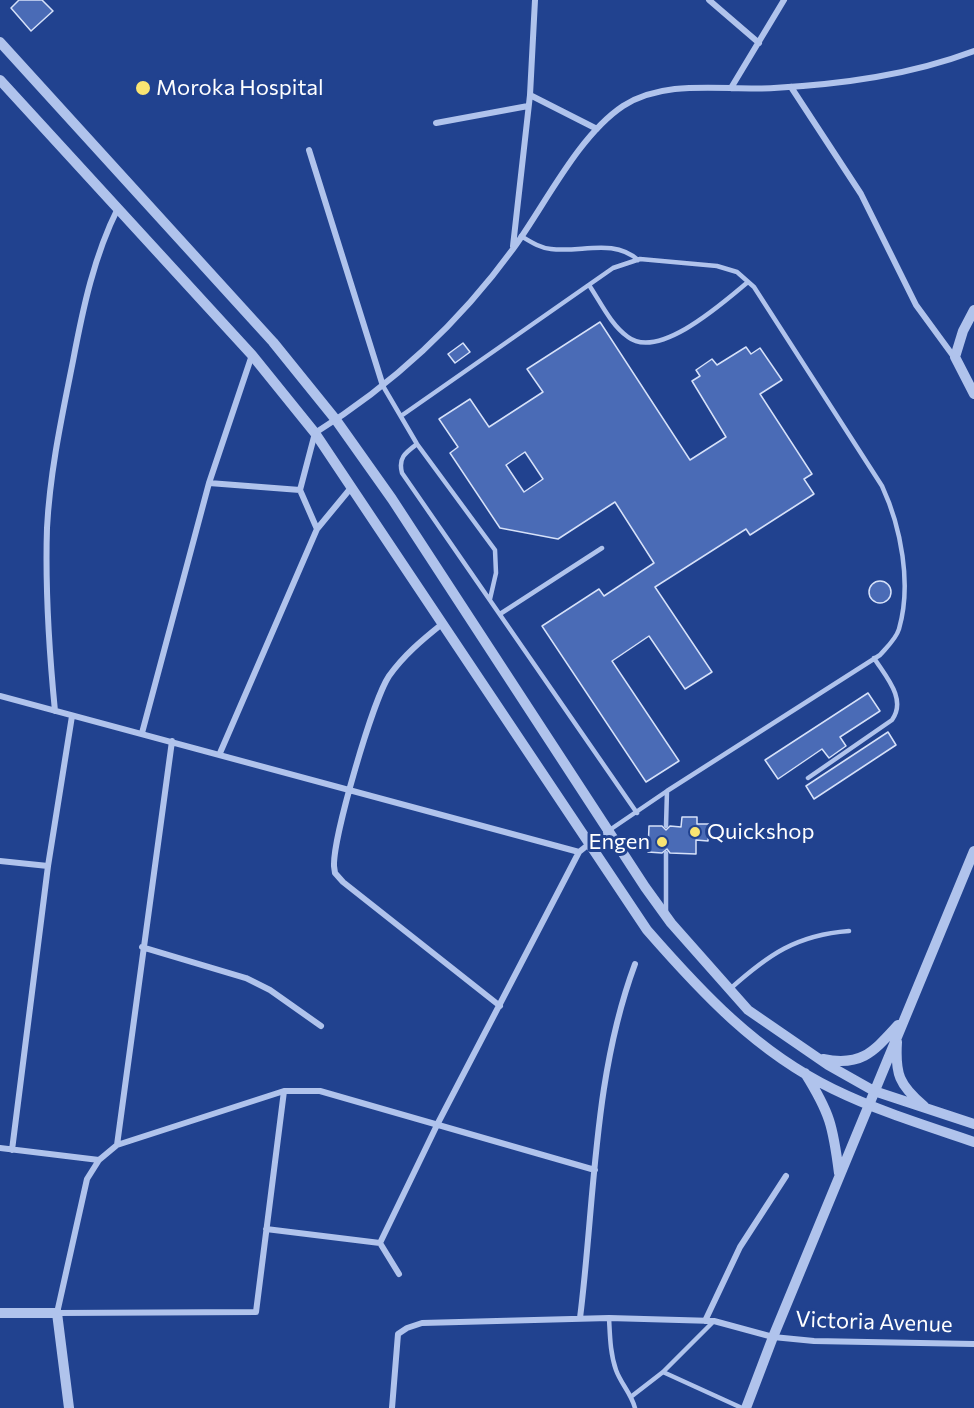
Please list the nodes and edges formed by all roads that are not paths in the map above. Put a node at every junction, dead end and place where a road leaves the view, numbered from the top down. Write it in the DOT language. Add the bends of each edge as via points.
graph roads {
  1 [pos="535,0"];
  2 [pos="709,0"];
  3 [pos="784,0"];
  4 [pos="0,42"];
  5 [pos="759,42"];
  6 [pos="974,51"];
  7 [pos="0,80"];
  8 [pos="790,87"];
  9 [pos="731,88"];
  10 [pos="530,95"];
  11 [pos="528,106"];
  12 [pos="436,123"];
  13 [pos="597,129"];
  14 [pos="309,150"];
  15 [pos="118,208"];
  16 [pos="521,236"];
  17 [pos="512,250"];
  18 [pos="638,260"];
  19 [pos="748,282"];
  20 [pos="589,285"];
  21 [pos="974,310"];
  22 [pos="252,355"];
  23 [pos="955,357"];
  24 [pos="383,386"];
  25 [pos="974,394"];
  26 [pos="401,416"];
  27 [pos="336,420"];
  28 [pos="315,433"];
  29 [pos="417,444"];
  30 [pos="208,483"];
  31 [pos="351,489"];
  32 [pos="300,490"];
  33 [pos="317,529"];
  34 [pos="602,548"];
  35 [pos="490,600"];
  36 [pos="500,614"];
  37 [pos="442,624"];
  38 [pos="874,658"];
  39 [pos="0,696"];
  40 [pos="56,711"];
  41 [pos="72,716"];
  42 [pos="142,733"];
  43 [pos="172,741"];
  44 [pos="220,753"];
  45 [pos="808,778"];
  46 [pos="351,789"];
  47 [pos="667,791"];
  48 [pos="636,813"];
  49 [pos="666,826"];
  50 [pos="610,832"];
  51 [pos="589,844"];
  52 [pos="974,851"];
  53 [pos="579,852"];
  54 [pos="666,853"];
  55 [pos="0,861"];
  56 [pos="48,866"];
  57 [pos="666,917"];
  58 [pos="849,931"];
  59 [pos="142,947"];
  60 [pos="635,964"];
  61 [pos="730,989"];
  62 [pos="500,1006"];
  63 [pos="903,1019"];
  64 [pos="321,1026"];
  65 [pos="898,1032"];
  66 [pos="817,1058"];
  67 [pos="804,1072"];
  68 [pos="284,1091"];
  69 [pos="874,1091"];
  70 [pos="868,1104"];
  71 [pos="927,1109"];
  72 [pos="438,1123"];
  73 [pos="974,1124"];
  74 [pos="974,1142"];
  75 [pos="117,1145"];
  76 [pos="0,1148"];
  77 [pos="12,1150"];
  78 [pos="99,1160"];
  79 [pos="595,1170"];
  80 [pos="786,1176"];
  81 [pos="840,1176"];
  82 [pos="266,1229"];
  83 [pos="380,1243"];
  84 [pos="399,1274"];
  85 [pos="0,1313"];
  86 [pos="57,1313"];
  87 [pos="580,1318"];
  88 [pos="609,1318"];
  89 [pos="705,1321"];
  90 [pos="714,1321"];
  91 [pos="773,1337"];
  92 [pos="974,1344"];
  93 [pos="663,1372"];
  94 [pos="632,1396"];
  95 [pos="69,1408"];
  96 [pos="392,1408"];
  97 [pos="635,1408"];
  98 [pos="744,1408"];
  1 -- 10 [label="street"];
  2 -- 5 [label="street"];
  3 -- 5 [label="street"];
  4 -- 27 [label="street" via="273,342"];
  5 -- 9 [label="street"];
  6 -- 8 [label="street" via="901,74"];
  7 -- 15 [label="street"];
  8 -- 9 [label="street"];
  8 -- 23 [label="street" via="861,194 916,305"];
  9 -- 13 [label="street" via="671,90 643,96"];
  10 -- 11 [label="street"];
  10 -- 13 [label="street"];
  11 -- 12 [label="street"];
  11 -- 17 [label="street"];
  13 -- 16 [label="street"];
  14 -- 24 [label="street"];
  15 -- 22 [label="street"];
  15 -- 40 [label="street" via="102,240 91,280 56,445 47,527 47,597"];
  16 -- 17 [label="street"];
  16 -- 18 [label="lane" via="541,248 611,248"];
  17 -- 24 [label="street" via="424,353"];
  18 -- 19 [label="lane" via="717,266 737,272"];
  18 -- 20 [label="lane" via="614,268"];
  19 -- 20 [label="lane" via="705,317 669,338 645,343 630,339 618,329"];
  19 -- 38 [label="lane" via="882,486 894,511 904,582 902,612 894,639"];
  20 -- 26 [label="lane"];
  21 -- 23 [label="street"];
  22 -- 28 [label="street"];
  22 -- 30 [label="street"];
  23 -- 25 [label="street"];
  24 -- 26 [label="lane"];
  24 -- 27 [label="street"];
  26 -- 29 [label="lane"];
  27 -- 28 [label="street"];
  27 -- 50 [label="street"];
  28 -- 31 [label="street"];
  28 -- 32 [label="street"];
  29 -- 35 [label="lane" via="495,550 496,573"];
  29 -- 35 [label="lane" via="402,455 402,473"];
  30 -- 32 [label="street"];
  30 -- 42 [label="street"];
  31 -- 33 [label="street"];
  31 -- 37 [label="street"];
  32 -- 33 [label="street"];
  33 -- 44 [label="street"];
  34 -- 36 [label="lane"];
  35 -- 36 [label="lane"];
  36 -- 48 [label="lane"];
  37 -- 46 [label="street" via="400,661 380,691"];
  37 -- 51 [label="street"];
  38 -- 45 [label="lane" via="898,697 898,712"];
  38 -- 47 [label="lane"];
  39 -- 40 [label="street"];
  40 -- 41 [label="street"];
  41 -- 42 [label="street"];
  41 -- 56 [label="street"];
  42 -- 43 [label="street"];
  43 -- 44 [label="street"];
  43 -- 59 [label="street"];
  44 -- 46 [label="street"];
  46 -- 53 [label="street"];
  46 -- 62 [label="street" via="333,858 335,873"];
  47 -- 48 [label="lane"];
  47 -- 49 [label="lane"];
  48 -- 50 [label="lane"];
  50 -- 51 [label="lane"];
  50 -- 57 [label="street"];
  51 -- 53 [label="street"];
  51 -- 67 [label="street" via="647,930 700,991 730,1020"];
  52 -- 63 [label="street"];
  53 -- 62 [label="street"];
  54 -- 57 [label="lane"];
  55 -- 56 [label="street"];
  56 -- 77 [label="street"];
  57 -- 61 [label="street"];
  58 -- 61 [label="lane" via="828,933 778,950"];
  59 -- 64 [label="street" via="246,978"];
  59 -- 75 [label="street"];
  60 -- 79 [label="street" via="606,1067"];
  61 -- 66 [label="street" via="748,1010"];
  62 -- 72 [label="street"];
  63 -- 65 [label="street"];
  63 -- 66 [label="street" via="860,1059 841,1063"];
  65 -- 69 [label="street"];
  65 -- 71 [label="street" via="900,1081"];
  66 -- 69 [label="street"];
  67 -- 70 [label="street"];
  67 -- 81 [label="street" via="827,1109"];
  68 -- 72 [label="street" via="320,1091"];
  68 -- 75 [label="street"];
  68 -- 82 [label="street"];
  69 -- 70 [label="street"];
  69 -- 71 [label="street"];
  70 -- 74 [label="street"];
  70 -- 81 [label="street"];
  71 -- 73 [label="street"];
  72 -- 79 [label="street"];
  72 -- 83 [label="street"];
  75 -- 78 [label="street"];
  76 -- 77 [label="street"];
  77 -- 78 [label="street"];
  78 -- 86 [label="street" via="87,1179"];
  79 -- 87 [label="street"];
  80 -- 89 [label="street" via="740,1247"];
  81 -- 91 [label="street"];
  82 -- 83 [label="street"];
  82 -- 86 [label="street" via="259,1307 254,1313"];
  83 -- 84 [label="street"];
  85 -- 86 [label="street"];
  86 -- 95 [label="street"];
  87 -- 88 [label="street, Victoria Avenue"];
  87 -- 96 [label="street, Victoria Avenue" via="422,1323 407,1328 398,1334 396,1344"];
  88 -- 89 [label="street, Victoria Avenue"];
  88 -- 94 [label="lane" via="615,1364"];
  89 -- 90 [label="street, Victoria Avenue"];
  90 -- 91 [label="street, Victoria Avenue"];
  90 -- 93 [label="lane"];
  91 -- 92 [label="street, Victoria Avenue"];
  91 -- 98 [label="street"];
  93 -- 94 [label="lane"];
  93 -- 98 [label="lane"];
  94 -- 97 [label="lane"];
}
